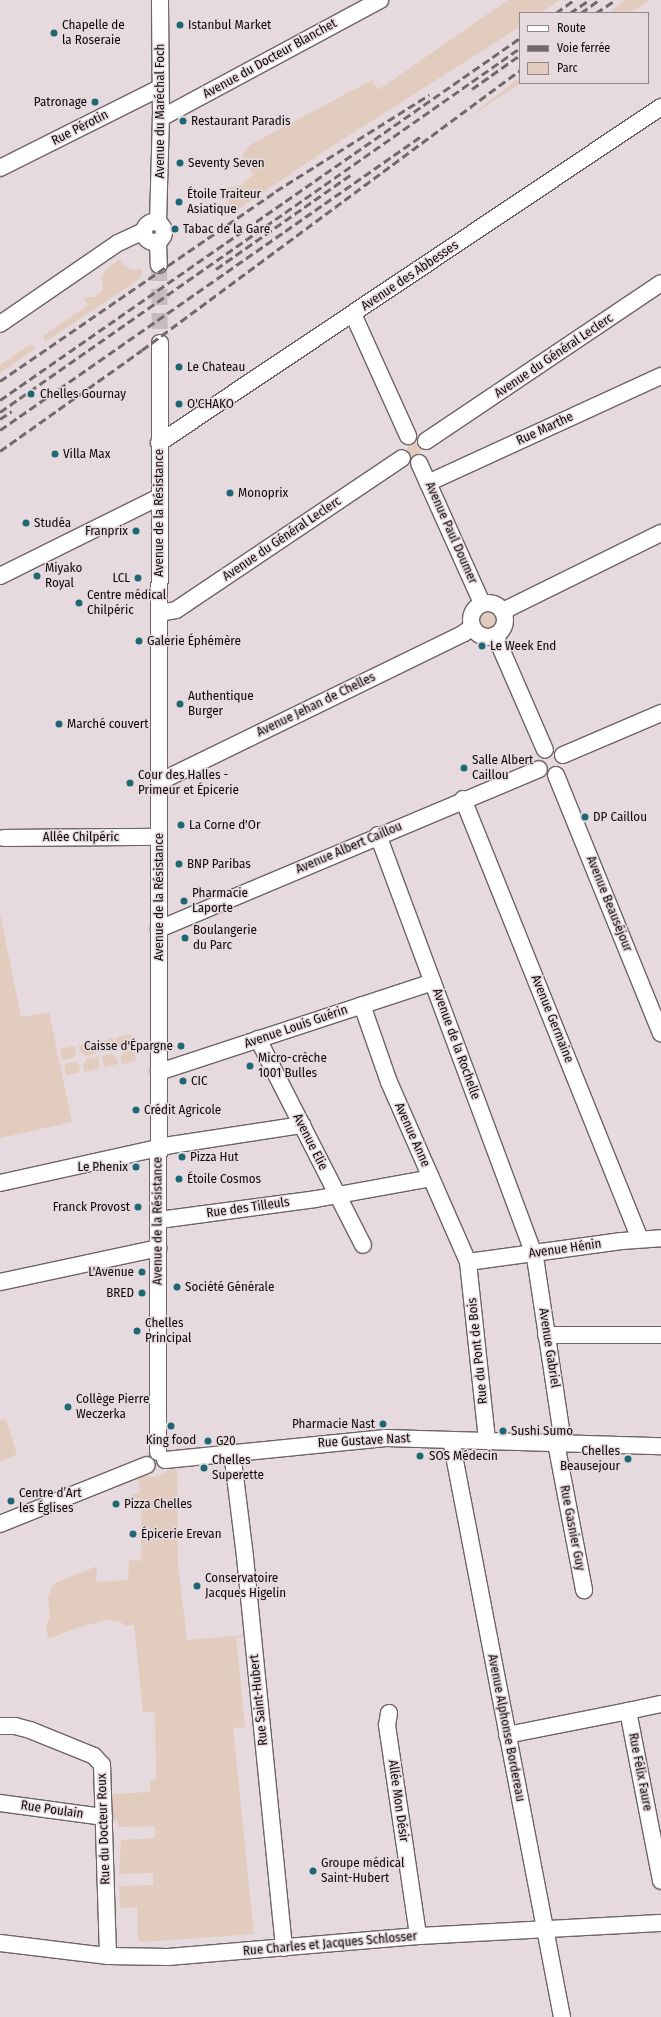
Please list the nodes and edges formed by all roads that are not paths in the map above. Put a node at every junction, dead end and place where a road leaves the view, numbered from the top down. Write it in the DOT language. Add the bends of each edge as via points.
graph roads {
  1 [pos="160,0"];
  2 [pos="380,0"];
  3 [pos="160,88"];
  4 [pos="661,107"];
  5 [pos="161,118"];
  6 [pos="0,168"];
  7 [pos="158,223"];
  8 [pos="144,231"];
  9 [pos="158,242"];
  10 [pos="159,265"];
  11 [pos="661,283"];
  12 [pos="353,314"];
  13 [pos="1,320"];
  14 [pos="160,343"];
  15 [pos="661,376"];
  16 [pos="408,436"];
  17 [pos="426,441"];
  18 [pos="159,443"];
  19 [pos="402,458"];
  20 [pos="419,463"];
  21 [pos="428,483"];
  22 [pos="159,497"];
  23 [pos="661,533"];
  24 [pos="0,576"];
  25 [pos="482,603"];
  26 [pos="503,611"];
  27 [pos="159,613"];
  28 [pos="472,626"];
  29 [pos="495,635"];
  30 [pos="661,713"];
  31 [pos="545,750"];
  32 [pos="563,756"];
  33 [pos="539,769"];
  34 [pos="556,775"];
  35 [pos="159,782"];
  36 [pos="463,799"];
  37 [pos="378,835"];
  38 [pos="159,837"];
  39 [pos="4,838"];
  40 [pos="159,929"];
  41 [pos="433,982"];
  42 [pos="362,1005"];
  43 [pos="661,1034"];
  44 [pos="258,1039"];
  45 [pos="159,1072"];
  46 [pos="302,1125"];
  47 [pos="158,1147"];
  48 [pos="431,1178"];
  49 [pos="0,1183"];
  50 [pos="338,1195"];
  51 [pos="159,1220"];
  52 [pos="661,1238"];
  53 [pos="640,1239"];
  54 [pos="363,1245"];
  55 [pos="158,1248"];
  56 [pos="534,1253"];
  57 [pos="468,1262"];
  58 [pos="0,1282"];
  59 [pos="661,1334"];
  60 [pos="546,1335"];
  61 [pos="450,1440"];
  62 [pos="487,1440"];
  63 [pos="559,1443"];
  64 [pos="661,1446"];
  65 [pos="232,1452"];
  66 [pos="161,1456"];
  67 [pos="0,1524"];
  68 [pos="584,1590"];
  69 [pos="661,1704"];
  70 [pos="628,1711"];
  71 [pos="389,1713"];
  72 [pos="0,1726"];
  73 [pos="507,1735"];
  74 [pos="0,1803"];
  75 [pos="104,1817"];
  76 [pos="661,1881"];
  77 [pos="661,1923"];
  78 [pos="545,1930"];
  79 [pos="418,1936"];
  80 [pos="0,1942"];
  81 [pos="284,1948"];
  82 [pos="108,1956"];
  83 [pos="562,2017"];
  1 -- 3 [label="street, Avenue du Maréchal Foch"];
  2 -- 5 [label="street, Avenue du Docteur Blanchet"];
  3 -- 5 [label="street, Avenue du Maréchal Foch"];
  3 -- 6 [label="street, Rue Pérotin"];
  4 -- 12 [label="street, Avenue des Abbesses"];
  5 -- 7 [label="street, Avenue du Maréchal Foch"];
  7 -- 8 [label="street" via="149,223"];
  7 -- 9 [label="street, Avenue du Maréchal Foch" via="164,231"];
  8 -- 9 [label="street" via="148,240"];
  8 -- 13 [label="street" via="118,243"];
  9 -- 10 [label="street, Avenue du Maréchal Foch"];
  11 -- 17 [label="street, Avenue du Général Leclerc"];
  12 -- 16 [label="street"];
  12 -- 18 [label="street, Avenue des Abbesses"];
  14 -- 18 [label="street, Avenue de la Résistance"];
  15 -- 21 [label="street, Rue Marthe"];
  16 -- 17 [label="street" via="419,436"];
  16 -- 19 [label="street" via="400,444"];
  17 -- 20 [label="street" via="428,454"];
  18 -- 22 [label="street, Avenue de la Résistance"];
  19 -- 20 [label="street" via="409,464"];
  19 -- 27 [label="street, Avenue du Général Leclerc" via="176,610"];
  20 -- 21 [label="street, Avenue Paul Doumer"];
  21 -- 25 [label="street, Avenue Paul Doumer"];
  22 -- 24 [label="street"];
  22 -- 27 [label="street, Avenue de la Résistance"];
  23 -- 26 [label="street"];
  25 -- 26 [label="street" via="494,603"];
  25 -- 28 [label="street" via="473,610"];
  26 -- 29 [label="street" via="505,622"];
  27 -- 35 [label="street, Avenue de la Résistance"];
  28 -- 29 [label="street" via="479,635"];
  28 -- 35 [label="street, Avenue Jehan de Chelles"];
  29 -- 31 [label="street"];
  30 -- 32 [label="street"];
  31 -- 32 [label="street" via="557,750"];
  31 -- 33 [label="street" via="538,760"];
  32 -- 34 [label="street" via="564,767"];
  33 -- 34 [label="street" via="546,775"];
  33 -- 36 [label="street, Avenue Albert Caillou"];
  34 -- 43 [label="street, Avenue Beauséjour"];
  35 -- 38 [label="street, Avenue de la Résistance"];
  36 -- 37 [label="street, Avenue Albert Caillou"];
  36 -- 53 [label="street, Avenue Germaine"];
  37 -- 40 [label="street, Avenue Albert Caillou"];
  37 -- 41 [label="street, Avenue de la Rochelle"];
  38 -- 39 [label="street, Allée Chilpéric"];
  38 -- 40 [label="street, Avenue de la Résistance"];
  40 -- 45 [label="street, Avenue de la Résistance"];
  41 -- 42 [label="street, Avenue Louis Guérin"];
  41 -- 56 [label="street, Avenue de la Rochelle"];
  42 -- 44 [label="street, Avenue Louis Guérin"];
  42 -- 48 [label="street, Avenue Anne" via="389,1082"];
  44 -- 45 [label="street, Avenue Louis Guérin"];
  44 -- 46 [label="street, Avenue Elie"];
  45 -- 47 [label="street, Avenue de la Résistance"];
  46 -- 47 [label="street"];
  46 -- 50 [label="street, Avenue Elie"];
  47 -- 49 [label="street"];
  47 -- 51 [label="street, Avenue de la Résistance"];
  48 -- 50 [label="street, Rue des Tilleuls"];
  48 -- 57 [label="street, Avenue Anne"];
  50 -- 51 [label="street, Rue des Tilleuls"];
  50 -- 54 [label="street, Avenue Elie"];
  51 -- 55 [label="street, Avenue de la Résistance"];
  52 -- 53 [label="street, Avenue Hénin"];
  53 -- 56 [label="street, Avenue Hénin"];
  55 -- 58 [label="street"];
  55 -- 66 [label="street, Avenue de la Résistance"];
  56 -- 57 [label="street, Avenue Hénin"];
  56 -- 60 [label="street, Avenue Gabriel"];
  57 -- 62 [label="street, Rue du Pont de Bois"];
  59 -- 60 [label="street"];
  60 -- 63 [label="street, Avenue Gabriel"];
  61 -- 62 [label="street, Rue Gustave Nast"];
  61 -- 65 [label="street, Rue Gustave Nast" via="386,1438"];
  61 -- 73 [label="street, Avenue Alphonse Bordereau"];
  62 -- 63 [label="street, Rue Gustave Nast"];
  63 -- 64 [label="street, Rue Gustave Nast"];
  63 -- 68 [label="street, Rue Gasnier Guy"];
  65 -- 66 [label="street, Rue Gustave Nast"];
  65 -- 81 [label="street, Rue Saint-Hubert" via="247,1572"];
  66 -- 67 [label="street" via="152,1452 147,1456 147,1465"];
  69 -- 70 [label="street"];
  70 -- 73 [label="street"];
  70 -- 76 [label="street, Rue Félix Faure"];
  71 -- 79 [label="street, Allée Mon Désir" via="387,1725"];
  72 -- 75 [label="street, Rue du Docteur Roux" via="27,1729 100,1760 103,1769"];
  73 -- 78 [label="street, Avenue Alphonse Bordereau"];
  74 -- 75 [label="street, Rue Poulain"];
  75 -- 82 [label="street, Rue du Docteur Roux"];
  77 -- 78 [label="street, Rue Charles et Jacques Schlosser"];
  78 -- 79 [label="street, Rue Charles et Jacques Schlosser"];
  78 -- 83 [label="street, Avenue Alphonse Bordereau"];
  79 -- 81 [label="street, Rue Charles et Jacques Schlosser"];
  80 -- 82 [label="street, Rue Charles et Jacques Schlosser"];
  81 -- 82 [label="street, Rue Charles et Jacques Schlosser" via="168,1957"];
}
